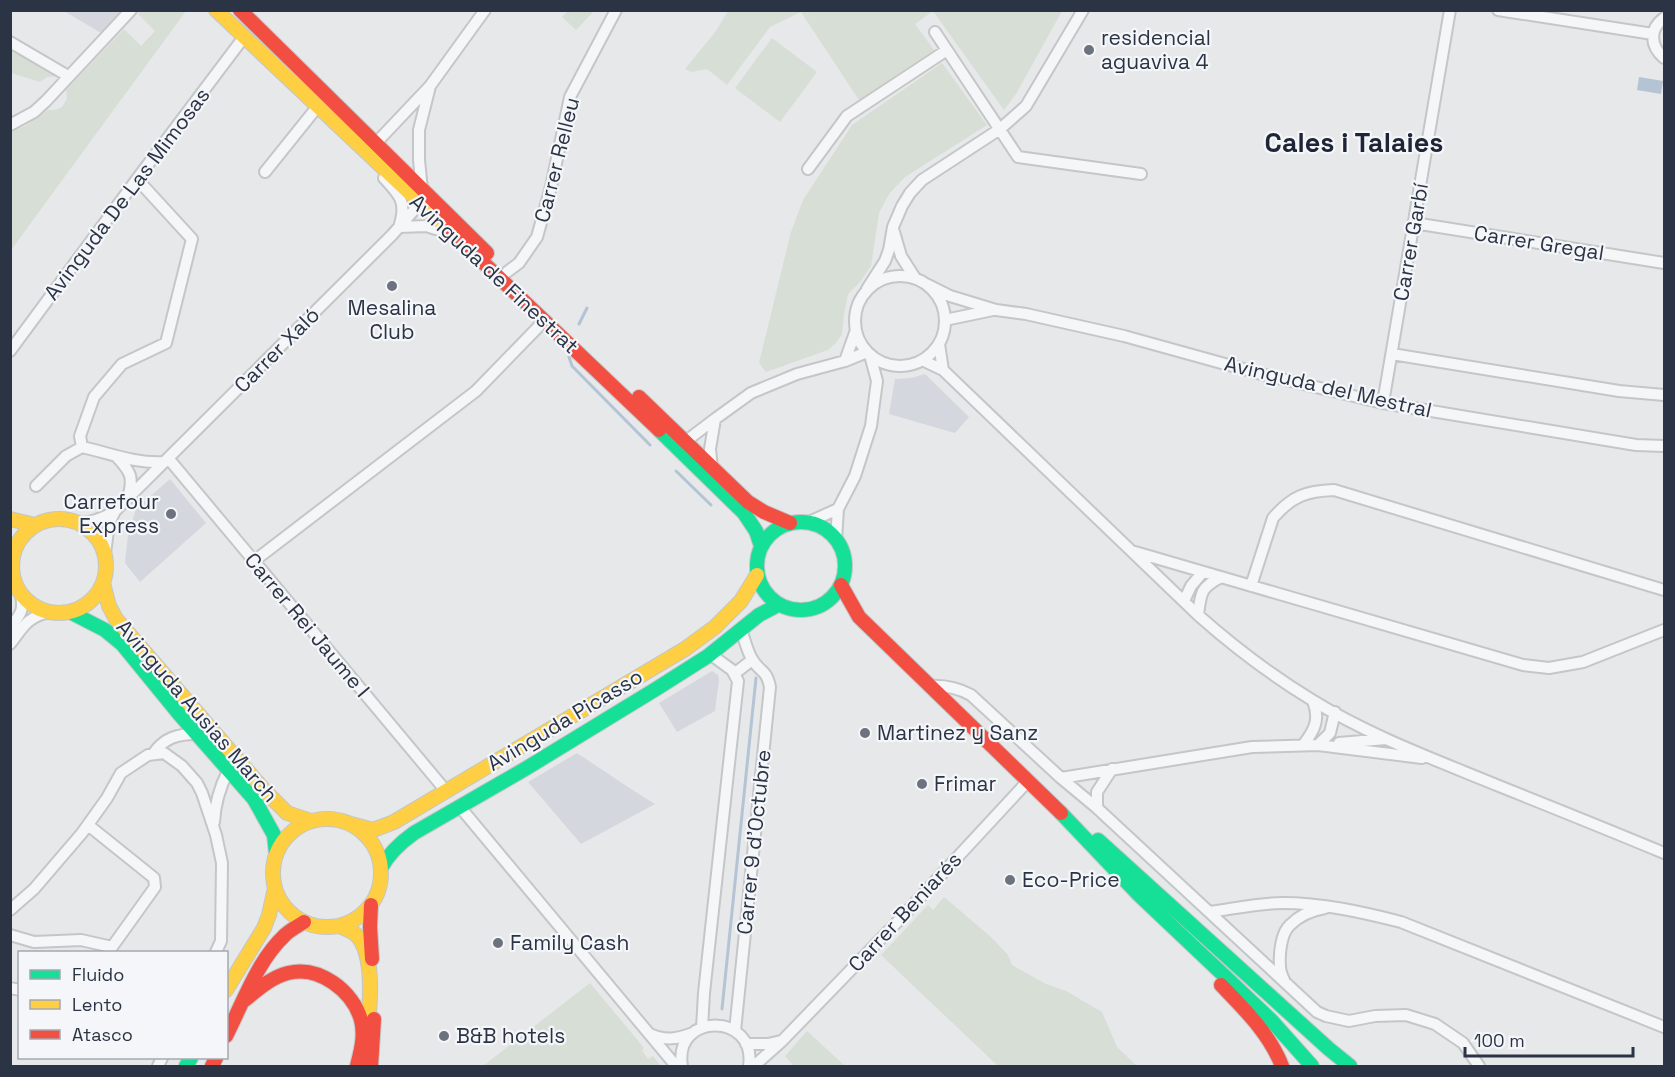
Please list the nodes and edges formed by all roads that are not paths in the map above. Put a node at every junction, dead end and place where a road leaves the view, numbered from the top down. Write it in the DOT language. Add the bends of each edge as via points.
graph roads {
  1 [pos="131,10"];
  2 [pos="216,10"];
  3 [pos="240,10"];
  4 [pos="485,10"];
  5 [pos="616,10"];
  6 [pos="1083,10"];
  7 [pos="1450,10"];
  8 [pos="1498,10"];
  9 [pos="1663,16"];
  10 [pos="935,32"];
  11 [pos="1653,33"];
  12 [pos="244,37"];
  13 [pos="10,42"];
  14 [pos="947,50"];
  15 [pos="1665,58"];
  16 [pos="68,76"];
  17 [pos="430,86"];
  18 [pos="318,106"];
  19 [pos="10,125"];
  20 [pos="1000,129"];
  21 [pos="354,141"];
  22 [pos="375,144"];
  23 [pos="380,166"];
  24 [pos="808,170"];
  25 [pos="265,172"];
  26 [pos="1141,174"];
  27 [pos="137,179"];
  28 [pos="420,196"];
  29 [pos="403,214"];
  30 [pos="1414,224"];
  31 [pos="399,227"];
  32 [pos="893,227"];
  33 [pos="452,234"];
  34 [pos="1665,263"];
  35 [pos="507,272"];
  36 [pos="915,278"];
  37 [pos="926,284"];
  38 [pos="867,289"];
  39 [pos="996,310"];
  40 [pos="945,320"];
  41 [pos="544,321"];
  42 [pos="856,329"];
  43 [pos="939,344"];
  44 [pos="10,351"];
  45 [pos="869,354"];
  46 [pos="1392,354"];
  47 [pos="922,360"];
  48 [pos="845,361"];
  49 [pos="890,364"];
  50 [pos="943,370"];
  51 [pos="877,381"];
  52 [pos="1665,395"];
  53 [pos="1383,403"];
  54 [pos="715,419"];
  55 [pos="686,441"];
  56 [pos="81,442"];
  57 [pos="1665,446"];
  58 [pos="113,454"];
  59 [pos="166,460"];
  60 [pos="712,468"];
  61 [pos="36,486"];
  62 [pos="127,500"];
  63 [pos="838,509"];
  64 [pos="116,511"];
  65 [pos="10,519"];
  66 [pos="809,522"];
  67 [pos="80,523"];
  68 [pos="790,523"];
  69 [pos="35,525"];
  70 [pos="836,540"];
  71 [pos="761,546"];
  72 [pos="1132,551"];
  73 [pos="12,553"];
  74 [pos="105,553"];
  75 [pos="254,561"];
  76 [pos="1203,572"];
  77 [pos="757,574"];
  78 [pos="1221,577"];
  79 [pos="104,583"];
  80 [pos="841,585"];
  81 [pos="1251,586"];
  82 [pos="1665,591"];
  83 [pos="21,593"];
  84 [pos="1184,601"];
  85 [pos="778,604"];
  86 [pos="824,604"];
  87 [pos="49,612"];
  88 [pos="70,612"];
  89 [pos="1198,615"];
  90 [pos="859,617"];
  91 [pos="10,628"];
  92 [pos="741,630"];
  93 [pos="1664,630"];
  94 [pos="10,644"];
  95 [pos="710,654"];
  96 [pos="752,660"];
  97 [pos="734,674"];
  98 [pos="929,686"];
  99 [pos="1313,701"];
  100 [pos="1335,712"];
  101 [pos="196,734"];
  102 [pos="1386,739"];
  103 [pos="1303,745"];
  104 [pos="1318,745"];
  105 [pos="153,754"];
  106 [pos="1434,760"];
  107 [pos="1112,769"];
  108 [pos="228,771"];
  109 [pos="1061,778"];
  110 [pos="1028,781"];
  111 [pos="446,791"];
  112 [pos="1041,793"];
  113 [pos="460,807"];
  114 [pos="1096,808"];
  115 [pos="311,821"];
  116 [pos="351,824"];
  117 [pos="88,825"];
  118 [pos="214,828"];
  119 [pos="276,853"];
  120 [pos="1665,853"];
  121 [pos="381,868"];
  122 [pos="275,888"];
  123 [pos="1139,895"];
  124 [pos="371,905"];
  125 [pos="1332,908"];
  126 [pos="10,910"];
  127 [pos="1209,912"];
  128 [pos="304,922"];
  129 [pos="339,926"];
  130 [pos="10,934"];
  131 [pos="216,951"];
  132 [pos="1286,982"];
  133 [pos="228,987"];
  134 [pos="245,999"];
  135 [pos="1665,1027"];
  136 [pos="698,1030"];
  137 [pos="735,1031"];
  138 [pos="228,1032"];
  139 [pos="648,1033"];
  140 [pos="782,1041"];
  141 [pos="746,1044"];
  142 [pos="361,1049"];
  143 [pos="357,1066"];
  144 [pos="371,1066"];
  145 [pos="676,1066"];
  146 [pos="682,1066"];
  147 [pos="748,1066"];
  148 [pos="754,1066"];
  149 [pos="1282,1066"];
  150 [pos="1312,1066"];
  151 [pos="1350,1066"];
  152 [pos="1479,1066"];
  1 -- 16 [label="street"];
  2 -- 12 [label="main road, Avinguda de Finestrat"];
  3 -- 22 [label="main road, Avinguda de Finestrat"];
  4 -- 17 [label="street"];
  5 -- 35 [label="street, Carrer Relleu" via="570,98 537,237 519,263"];
  6 -- 20 [label="street" via="1026,106"];
  7 -- 30 [label="street, Carrer Garbí"];
  8 -- 11 [label="street"];
  9 -- 11 [label="street"];
  10 -- 14 [label="street"];
  11 -- 15 [label="street" via="1654,47"];
  12 -- 18 [label="main road, Avinguda de Finestrat"];
  12 -- 27 [label="street, Avinguda De Las Mimosas"];
  13 -- 16 [label="street"];
  14 -- 20 [label="street"];
  14 -- 24 [label="street" via="848,116"];
  16 -- 19 [label="street" via="34,112"];
  17 -- 22 [label="street"];
  17 -- 28 [label="street" via="419,129"];
  18 -- 21 [label="main road, Avinguda de Finestrat"];
  18 -- 25 [label="street"];
  20 -- 26 [label="street" via="1018,157"];
  20 -- 32 [label="street" via="922,180 910,193"];
  21 -- 22 [label="street"];
  21 -- 23 [label="main road, Avinguda de Finestrat"];
  21 -- 29 [label="street" via="399,194"];
  22 -- 23 [label="street"];
  22 -- 28 [label="main road, Avinguda de Finestrat"];
  23 -- 28 [label="main road, Avinguda de Finestrat"];
  27 -- 44 [label="street, Avinguda De Las Mimosas"];
  27 -- 56 [label="street" via="192,239 166,343 122,364 94,397"];
  28 -- 29 [label="street"];
  28 -- 31 [label="street, Carrer Xaló" via="415,209"];
  28 -- 33 [label="main road, Avinguda de Finestrat"];
  28 -- 35 [label="main road, Avinguda de Finestrat" via="435,203"];
  29 -- 31 [label="street"];
  30 -- 34 [label="street, Carrer Gregal"];
  30 -- 46 [label="street, Carrer Garbí"];
  31 -- 33 [label="street" via="426,225"];
  31 -- 59 [label="street, Carrer Xaló"];
  32 -- 36 [label="street" via="901,256"];
  32 -- 38 [label="street" via="885,261"];
  33 -- 41 [label="main road, Avinguda de Finestrat"];
  35 -- 55 [label="main road, Avinguda de Finestrat"];
  36 -- 37 [label="street"];
  36 -- 38 [label="street" via="889,277"];
  37 -- 39 [label="street, Avinguda del Mestral"];
  37 -- 40 [label="street" via="943,306"];
  38 -- 42 [label="street" via="856,311"];
  39 -- 40 [label="street, Avinguda del Mestral"];
  39 -- 53 [label="street, Avinguda del Mestral" via="1124,336"];
  40 -- 43 [label="street"];
  41 -- 71 [label="main road, Avinguda de Finestrat" via="744,513"];
  41 -- 75 [label="street" via="476,391"];
  42 -- 45 [label="street"];
  42 -- 48 [label="street"];
  43 -- 47 [label="street"];
  43 -- 50 [label="street"];
  45 -- 48 [label="street"];
  45 -- 49 [label="street"];
  45 -- 51 [label="street"];
  46 -- 52 [label="street"];
  46 -- 53 [label="street, Carrer Garbí"];
  47 -- 49 [label="street"];
  47 -- 50 [label="street"];
  48 -- 54 [label="street" via="797,374 751,393"];
  49 -- 51 [label="street"];
  50 -- 72 [label="street"];
  51 -- 63 [label="street" via="871,426 855,476"];
  53 -- 57 [label="street, Avinguda del Mestral" via="1636,445"];
  54 -- 55 [label="street"];
  54 -- 60 [label="street" via="710,449"];
  55 -- 60 [label="main road, Avinguda de Finestrat"];
  56 -- 58 [label="street"];
  56 -- 61 [label="street"];
  58 -- 59 [label="street" via="147,463"];
  58 -- 62 [label="street" via="129,470 132,484"];
  59 -- 62 [label="street, Carrer Xaló"];
  59 -- 75 [label="street, Carrer Rei Jaume I"];
  60 -- 68 [label="main road, Avinguda de Finestrat" via="748,502"];
  62 -- 64 [label="street, Carrer Xaló"];
  63 -- 66 [label="street"];
  63 -- 70 [label="street"];
  64 -- 67 [label="street, Carrer Xaló" via="102,519"];
  64 -- 74 [label="street, Carrer Xaló" via="109,524"];
  65 -- 69 [label="main road"];
  66 -- 68 [label="main road"];
  66 -- 70 [label="main road"];
  67 -- 69 [label="main road" via="57,519"];
  67 -- 74 [label="main road" via="95,536"];
  68 -- 71 [label="main road" via="770,533"];
  69 -- 73 [label="main road"];
  70 -- 80 [label="main road" via="844,559"];
  71 -- 77 [label="main road" via="756,559"];
  72 -- 76 [label="street"];
  72 -- 84 [label="street"];
  73 -- 83 [label="main road" via="13,575"];
  74 -- 79 [label="main road"];
  75 -- 111 [label="street, Carrer Rei Jaume I"];
  76 -- 78 [label="street"];
  76 -- 84 [label="street"];
  77 -- 85 [label="main road" via="764,591"];
  77 -- 111 [label="main road, Avinguda Picasso" via="741,601 716,627 685,649"];
  78 -- 81 [label="street"];
  78 -- 89 [label="street" via="1208,584 1201,595"];
  79 -- 88 [label="main road" via="90,602"];
  79 -- 115 [label="main road, Avinguda Ausias March" via="116,619 264,790 288,813"];
  80 -- 86 [label="main road"];
  80 -- 90 [label="main road"];
  81 -- 82 [label="street" via="1273,518 1302,495 1334,490"];
  81 -- 93 [label="street" via="1539,667 1583,662"];
  83 -- 87 [label="main road" via="28,602"];
  83 -- 91 [label="street" via="22,613"];
  84 -- 89 [label="street"];
  85 -- 86 [label="main road" via="800,611"];
  85 -- 92 [label="main road, Avinguda Picasso"];
  86 -- 90 [label="main road" via="844,608"];
  87 -- 88 [label="main road"];
  87 -- 94 [label="street" via="30,619"];
  88 -- 101 [label="main road, Avinguda Ausias March" via="105,630 122,645"];
  89 -- 99 [label="street"];
  90 -- 98 [label="main road"];
  92 -- 95 [label="main road, Avinguda Picasso"];
  92 -- 96 [label="street, Carrer 9 d’Octubre"];
  95 -- 97 [label="street"];
  95 -- 113 [label="main road, Avinguda Picasso"];
  96 -- 97 [label="street"];
  96 -- 137 [label="street, Carrer 9 d’Octubre" via="768,675 770,687"];
  97 -- 136 [label="street, Carrer 9 d’Octubre" via="738,681"];
  98 -- 109 [label="street" via="940,685 971,695"];
  98 -- 110 [label="main road"];
  99 -- 100 [label="street"];
  99 -- 103 [label="street" via="1316,725"];
  100 -- 102 [label="street"];
  100 -- 104 [label="street" via="1330,733"];
  101 -- 105 [label="street" via="168,738"];
  101 -- 108 [label="main road, Avinguda Ausias March"];
  102 -- 104 [label="street"];
  102 -- 106 [label="street"];
  103 -- 104 [label="street"];
  103 -- 107 [label="street" via="1252,747"];
  104 -- 106 [label="street"];
  105 -- 117 [label="street" via="121,773"];
  105 -- 118 [label="street" via="164,753 197,783"];
  106 -- 120 [label="street"];
  107 -- 109 [label="street"];
  107 -- 114 [label="street" via="1097,792"];
  108 -- 118 [label="street" via="220,787"];
  108 -- 119 [label="main road, Avinguda Ausias March" via="254,799 274,835"];
  109 -- 114 [label="street"];
  110 -- 112 [label="main road"];
  110 -- 140 [label="street, Carrer Beniarés"];
  111 -- 116 [label="main road, Avinguda Picasso" via="373,830"];
  112 -- 123 [label="main road"];
  112 -- 151 [label="main road" via="1075,819"];
  113 -- 121 [label="main road, Avinguda Picasso" via="413,833 395,847"];
  113 -- 139 [label="street"];
  114 -- 127 [label="street"];
  115 -- 116 [label="main road" via="325,818"];
  115 -- 119 [label="main road" via="297,828"];
  116 -- 121 [label="main road" via="366,835"];
  117 -- 126 [label="street" via="34,889"];
  117 -- 130 [label="street" via="154,878 155,887 112,947 81,940 34,942"];
  118 -- 131 [label="street" via="222,863 221,941"];
  119 -- 122 [label="main road"];
  121 -- 124 [label="main road" via="381,881"];
  122 -- 128 [label="main road" via="291,914"];
  122 -- 133 [label="main road" via="264,928"];
  123 -- 149 [label="main road" via="1160,925 1257,1023"];
  123 -- 150 [label="main road" via="1264,1013"];
  124 -- 129 [label="main road"];
  124 -- 144 [label="main road" via="375,1001"];
  125 -- 127 [label="street" via="1280,903"];
  125 -- 132 [label="street" via="1315,910 1288,926 1280,951 1280,969"];
  125 -- 135 [label="street" via="1401,922"];
  127 -- 132 [label="street"];
  128 -- 129 [label="main road"];
  128 -- 134 [label="main road" via="276,944"];
  129 -- 142 [label="main road" via="351,930 366,950 369,1020"];
  132 -- 152 [label="street" via="1326,1017 1350,1021 1406,1014 1435,1024 1463,1042"];
  134 -- 138 [label="main road"];
  134 -- 142 [label="main road" via="264,984 292,972 330,980 351,998 361,1020"];
  136 -- 137 [label="street" via="719,1025"];
  136 -- 139 [label="street" via="671,1039"];
  136 -- 146 [label="street" via="687,1040"];
  137 -- 141 [label="street"];
  139 -- 145 [label="street"];
  140 -- 141 [label="street"];
  140 -- 148 [label="street, Carrer Beniarés"];
  141 -- 147 [label="street"];
  142 -- 143 [label="main road"];
}
